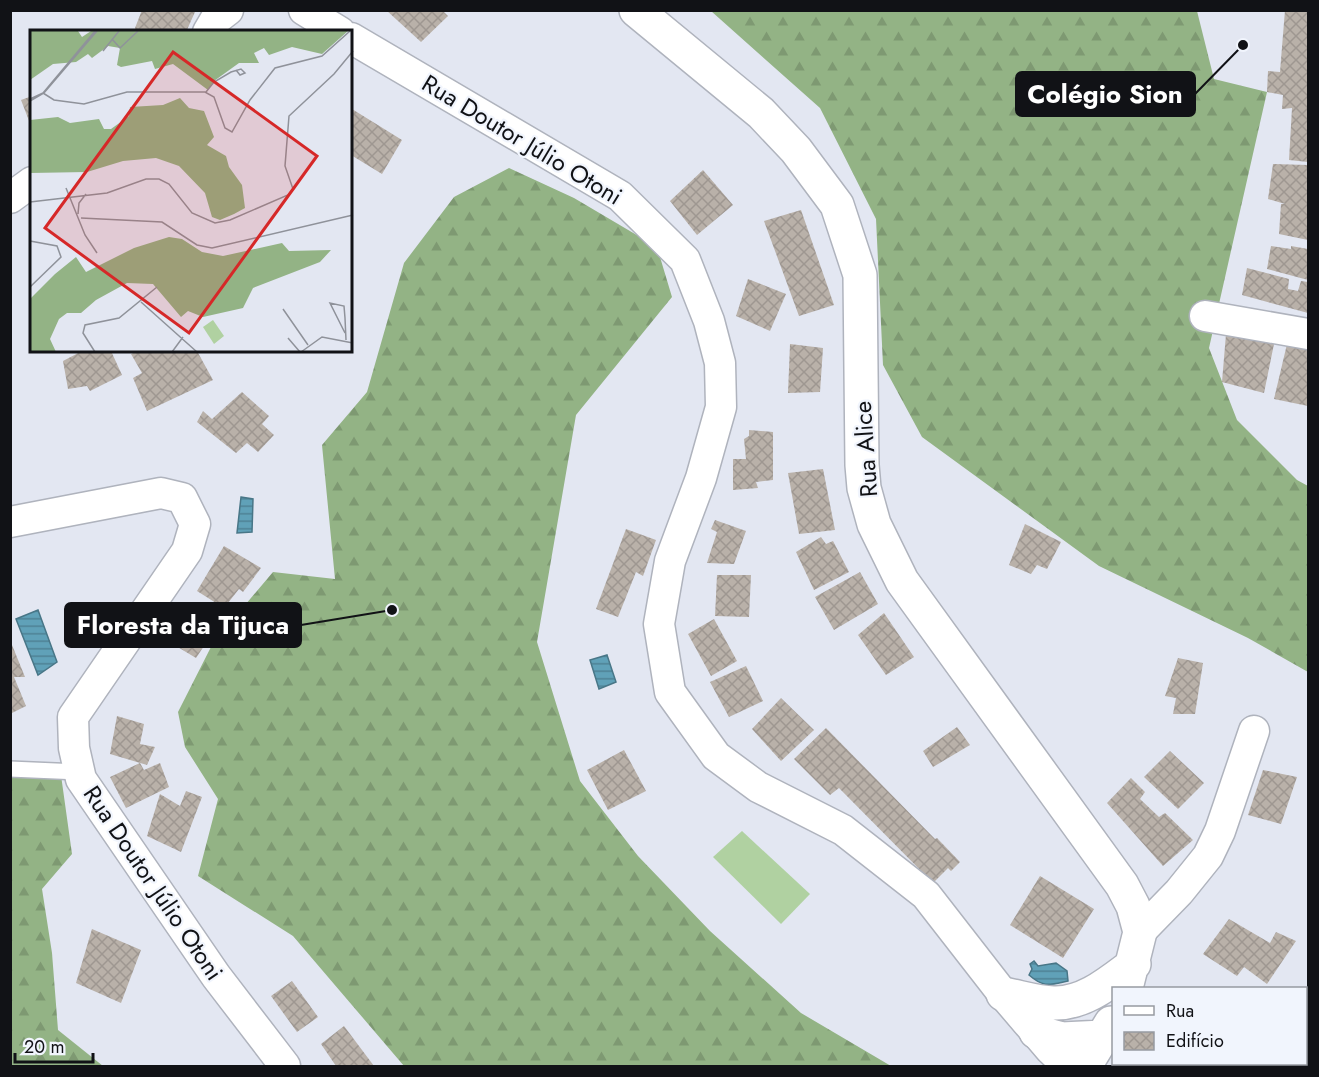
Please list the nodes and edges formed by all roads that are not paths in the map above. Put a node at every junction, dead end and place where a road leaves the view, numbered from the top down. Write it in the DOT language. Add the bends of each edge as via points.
graph roads {
  1 [pos="228,10"];
  2 [pos="304,10"];
  3 [pos="636,10"];
  4 [pos="209,30"];
  5 [pos="337,30"];
  6 [pos="352,39"];
  7 [pos="30,183"];
  8 [pos="10,198"];
  9 [pos="1205,316"];
  10 [pos="1308,334"];
  11 [pos="10,522"];
  12 [pos="1254,731"];
  13 [pos="10,769"];
  14 [pos="79,772"];
  15 [pos="1140,933"];
  16 [pos="1130,976"];
  17 [pos="1003,994"];
  18 [pos="1108,1028"];
  19 [pos="1036,1032"];
  20 [pos="285,1066"];
  21 [pos="1068,1066"];
  22 [pos="1085,1066"];
  1 -- 4 [label="street"];
  2 -- 5 [label="street"];
  3 -- 15 [label="street, Rua Alice" via="761,113 796,150 837,205 860,274 862,465 874,524 903,581 1122,885"];
  6 -- 17 [label="street, Rua Doutor Júlio Otoni" via="620,196 685,261 709,321 720,363 721,407 701,478 670,561 659,624 670,692 716,756 758,787 843,830 926,895"];
  7 -- 8 [label="street"];
  9 -- 10 [label="street"];
  11 -- 14 [label="street, Rua Doutor Júlio Otoni" via="160,493 182,498 195,524 187,551 73,717"];
  12 -- 15 [label="street" via="1208,856"];
  13 -- 14 [label="lane"];
  14 -- 20 [label="street, Rua Doutor Júlio Otoni" via="216,976"];
  15 -- 16 [label="street"];
  16 -- 17 [label="street" via="1073,1000 1054,1003"];
  17 -- 19 [label="street, Rua Doutor Júlio Otoni"];
  18 -- 19 [label="street" via="1062,1039"];
  18 -- 22 [label="street"];
  19 -- 21 [label="street, Rua Doutor Júlio Otoni"];
}
